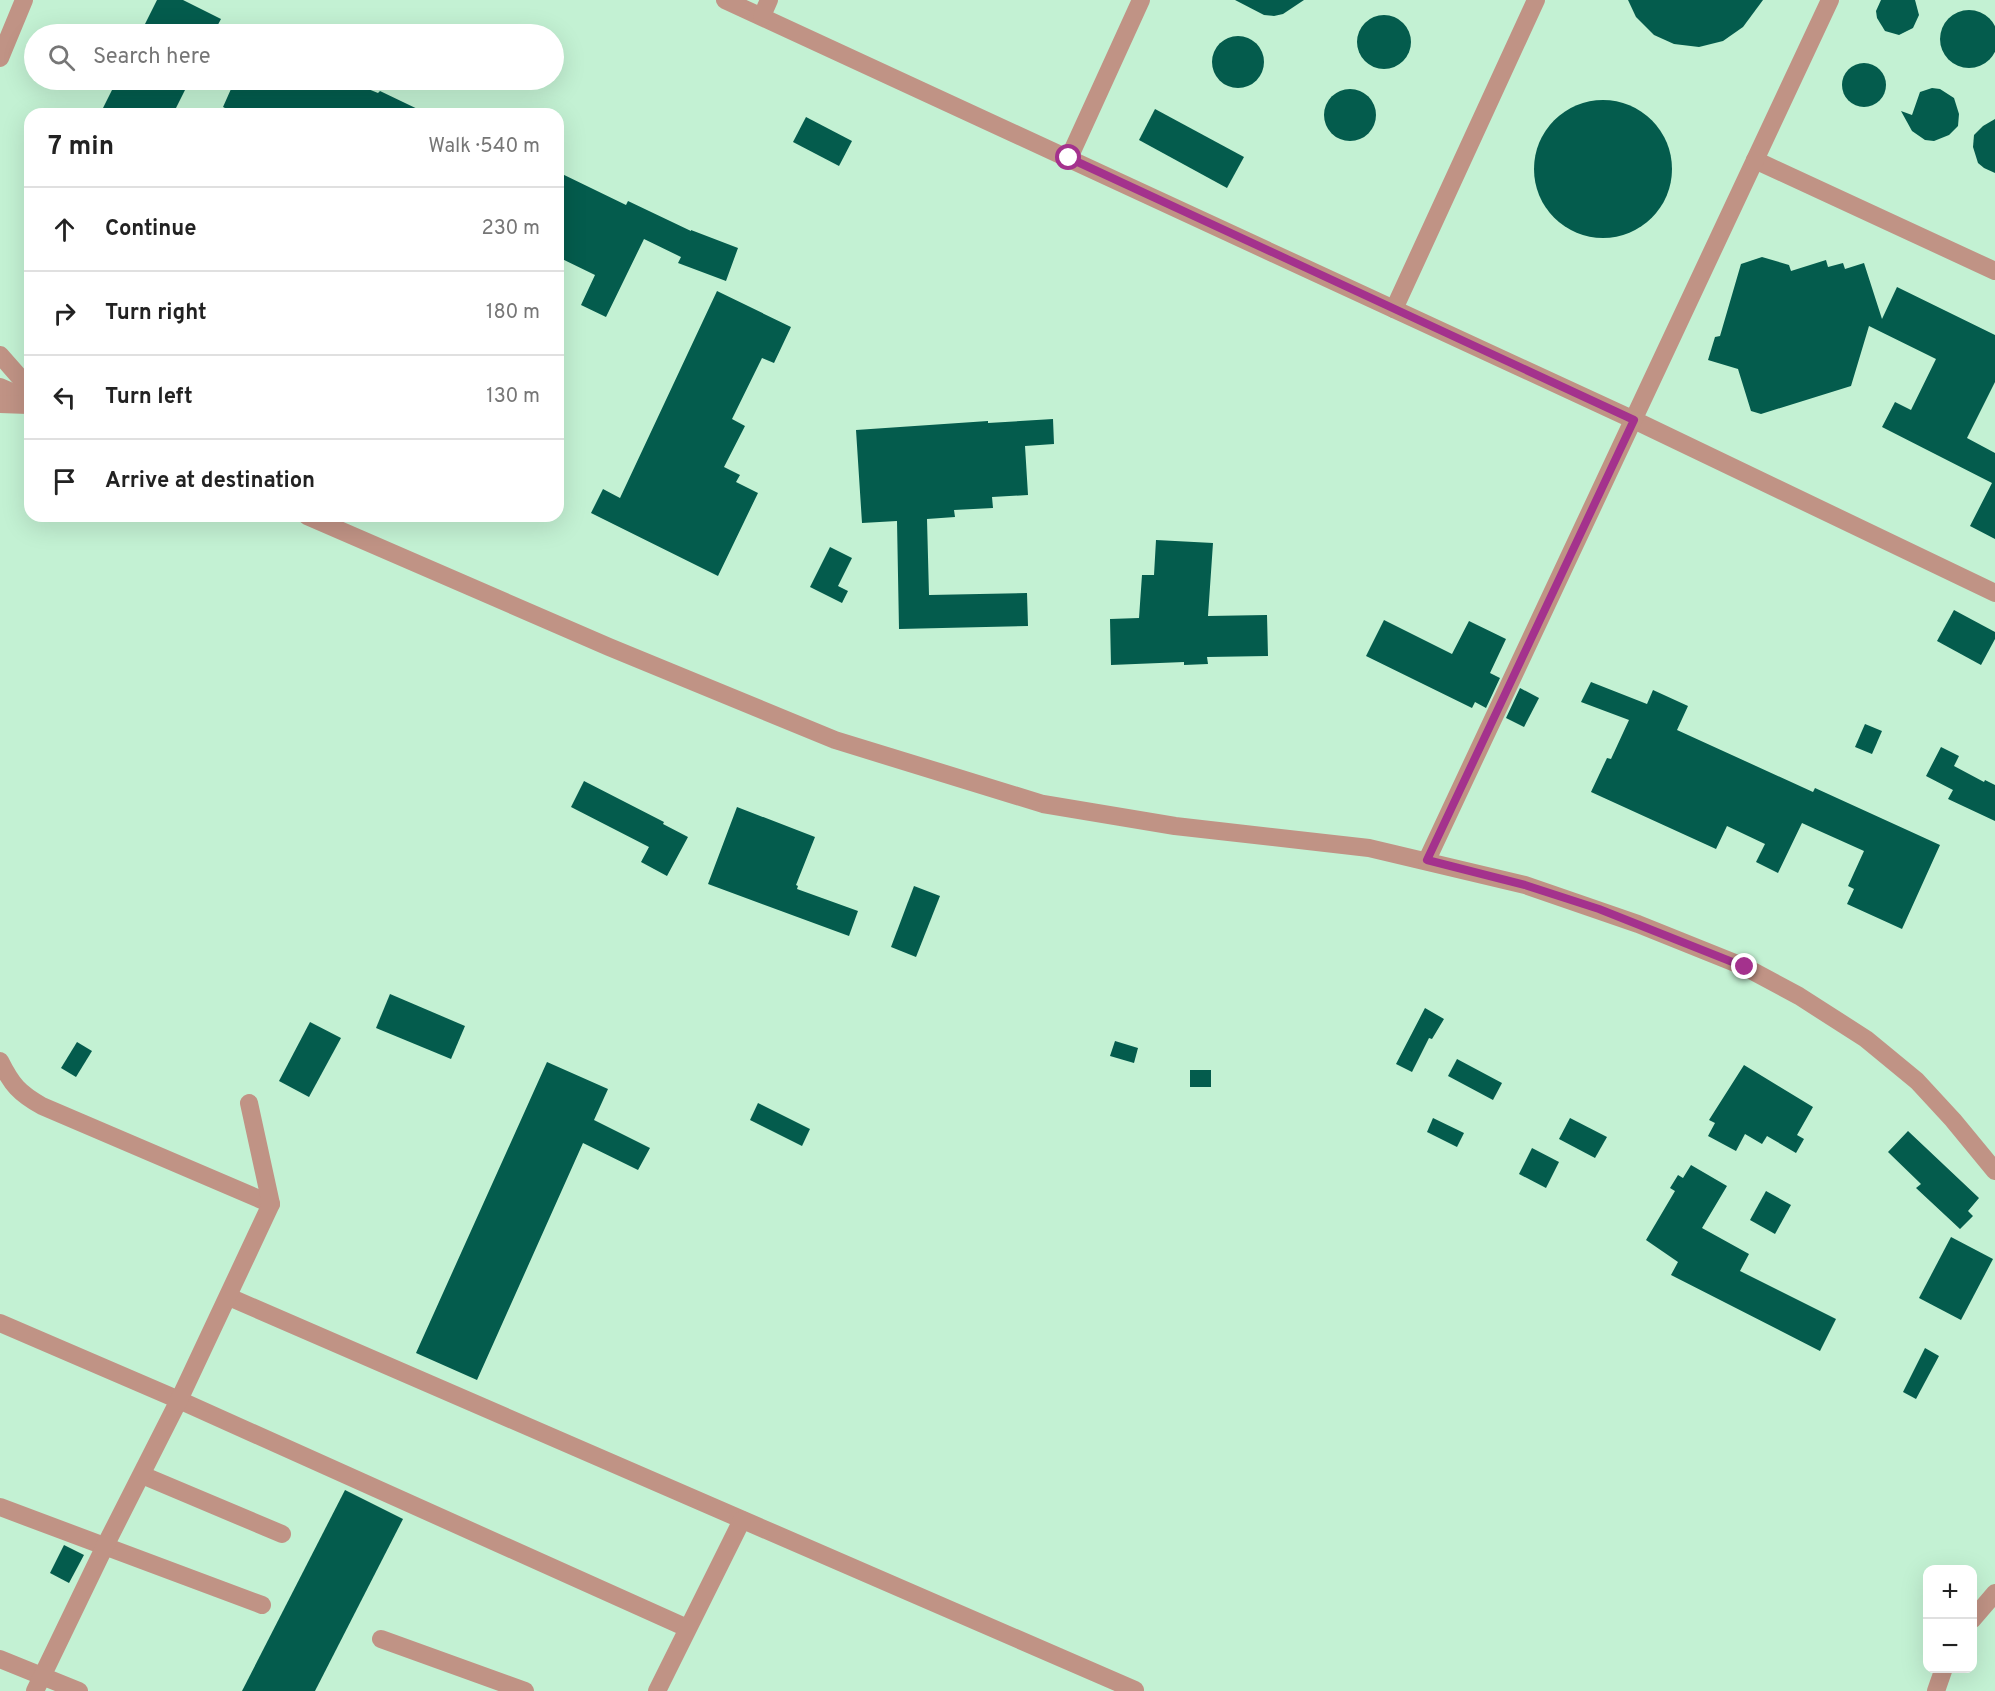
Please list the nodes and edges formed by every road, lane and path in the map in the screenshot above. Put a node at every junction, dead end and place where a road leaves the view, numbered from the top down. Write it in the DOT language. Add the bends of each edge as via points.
graph roads {
  1 [pos="24,0"];
  2 [pos="725,0"];
  3 [pos="1141,0"];
  4 [pos="1536,0"];
  5 [pos="1830,0"];
  6 [pos="765,8"];
  7 [pos="0,58"];
  8 [pos="1069,158"];
  9 [pos="1755,160"];
  10 [pos="1995,271"];
  11 [pos="1394,309"];
  12 [pos="0,355"];
  13 [pos="24,382"];
  14 [pos="0,387"];
  15 [pos="24,397"];
  16 [pos="0,404"];
  17 [pos="24,405"];
  18 [pos="1634,420"];
  19 [pos="321,522"];
  20 [pos="1994,590"];
  21 [pos="1427,860"];
  22 [pos="0,1061"];
  23 [pos="249,1102"];
  24 [pos="1995,1171"];
  25 [pos="271,1204"];
  26 [pos="230,1297"];
  27 [pos="0,1323"];
  28 [pos="179,1400"];
  29 [pos="141,1475"];
  30 [pos="0,1507"];
  31 [pos="742,1520"];
  32 [pos="282,1534"];
  33 [pos="105,1546"];
  34 [pos="1995,1593"];
  35 [pos="262,1605"];
  36 [pos="1973,1619"];
  37 [pos="687,1628"];
  38 [pos="381,1639"];
  39 [pos="0,1659"];
  40 [pos="1942,1673"];
  41 [pos="39,1683"];
  42 [pos="1135,1690"];
  43 [pos="80,1691"];
  44 [pos="525,1691"];
  45 [pos="657,1691"];
  46 [pos="1936,1691"];
  1 -- 7 [label="lane"];
  2 -- 6 [label="lane"];
  3 -- 8 [label="lane"];
  4 -- 11 [label="lane"];
  5 -- 9 [label="lane"];
  6 -- 8 [label="lane"];
  8 -- 11 [label="lane"];
  9 -- 10 [label="lane"];
  9 -- 18 [label="lane"];
  11 -- 18 [label="lane"];
  12 -- 13 [label="lane"];
  14 -- 15 [label="lane"];
  16 -- 17 [label="lane"];
  18 -- 20 [label="lane"];
  18 -- 21 [label="lane"];
  19 -- 21 [label="lane" via="836,740 1043,804 1175,826 1368,848"];
  21 -- 24 [label="lane" via="1599,909 1745,967 1799,996 1866,1039 1917,1081"];
  22 -- 25 [label="lane" via="23,1096"];
  23 -- 25 [label="lane"];
  25 -- 26 [label="lane"];
  26 -- 28 [label="lane"];
  26 -- 31 [label="lane"];
  27 -- 28 [label="lane"];
  28 -- 29 [label="lane"];
  28 -- 37 [label="lane"];
  29 -- 32 [label="lane"];
  29 -- 33 [label="lane"];
  30 -- 33 [label="lane"];
  31 -- 37 [label="lane"];
  31 -- 42 [label="lane"];
  33 -- 35 [label="lane"];
  33 -- 41 [label="lane"];
  34 -- 36 [label="lane"];
  37 -- 45 [label="lane"];
  38 -- 44 [label="lane"];
  39 -- 41 [label="lane"];
  40 -- 46 [label="lane"];
  41 -- 43 [label="lane"];
}
